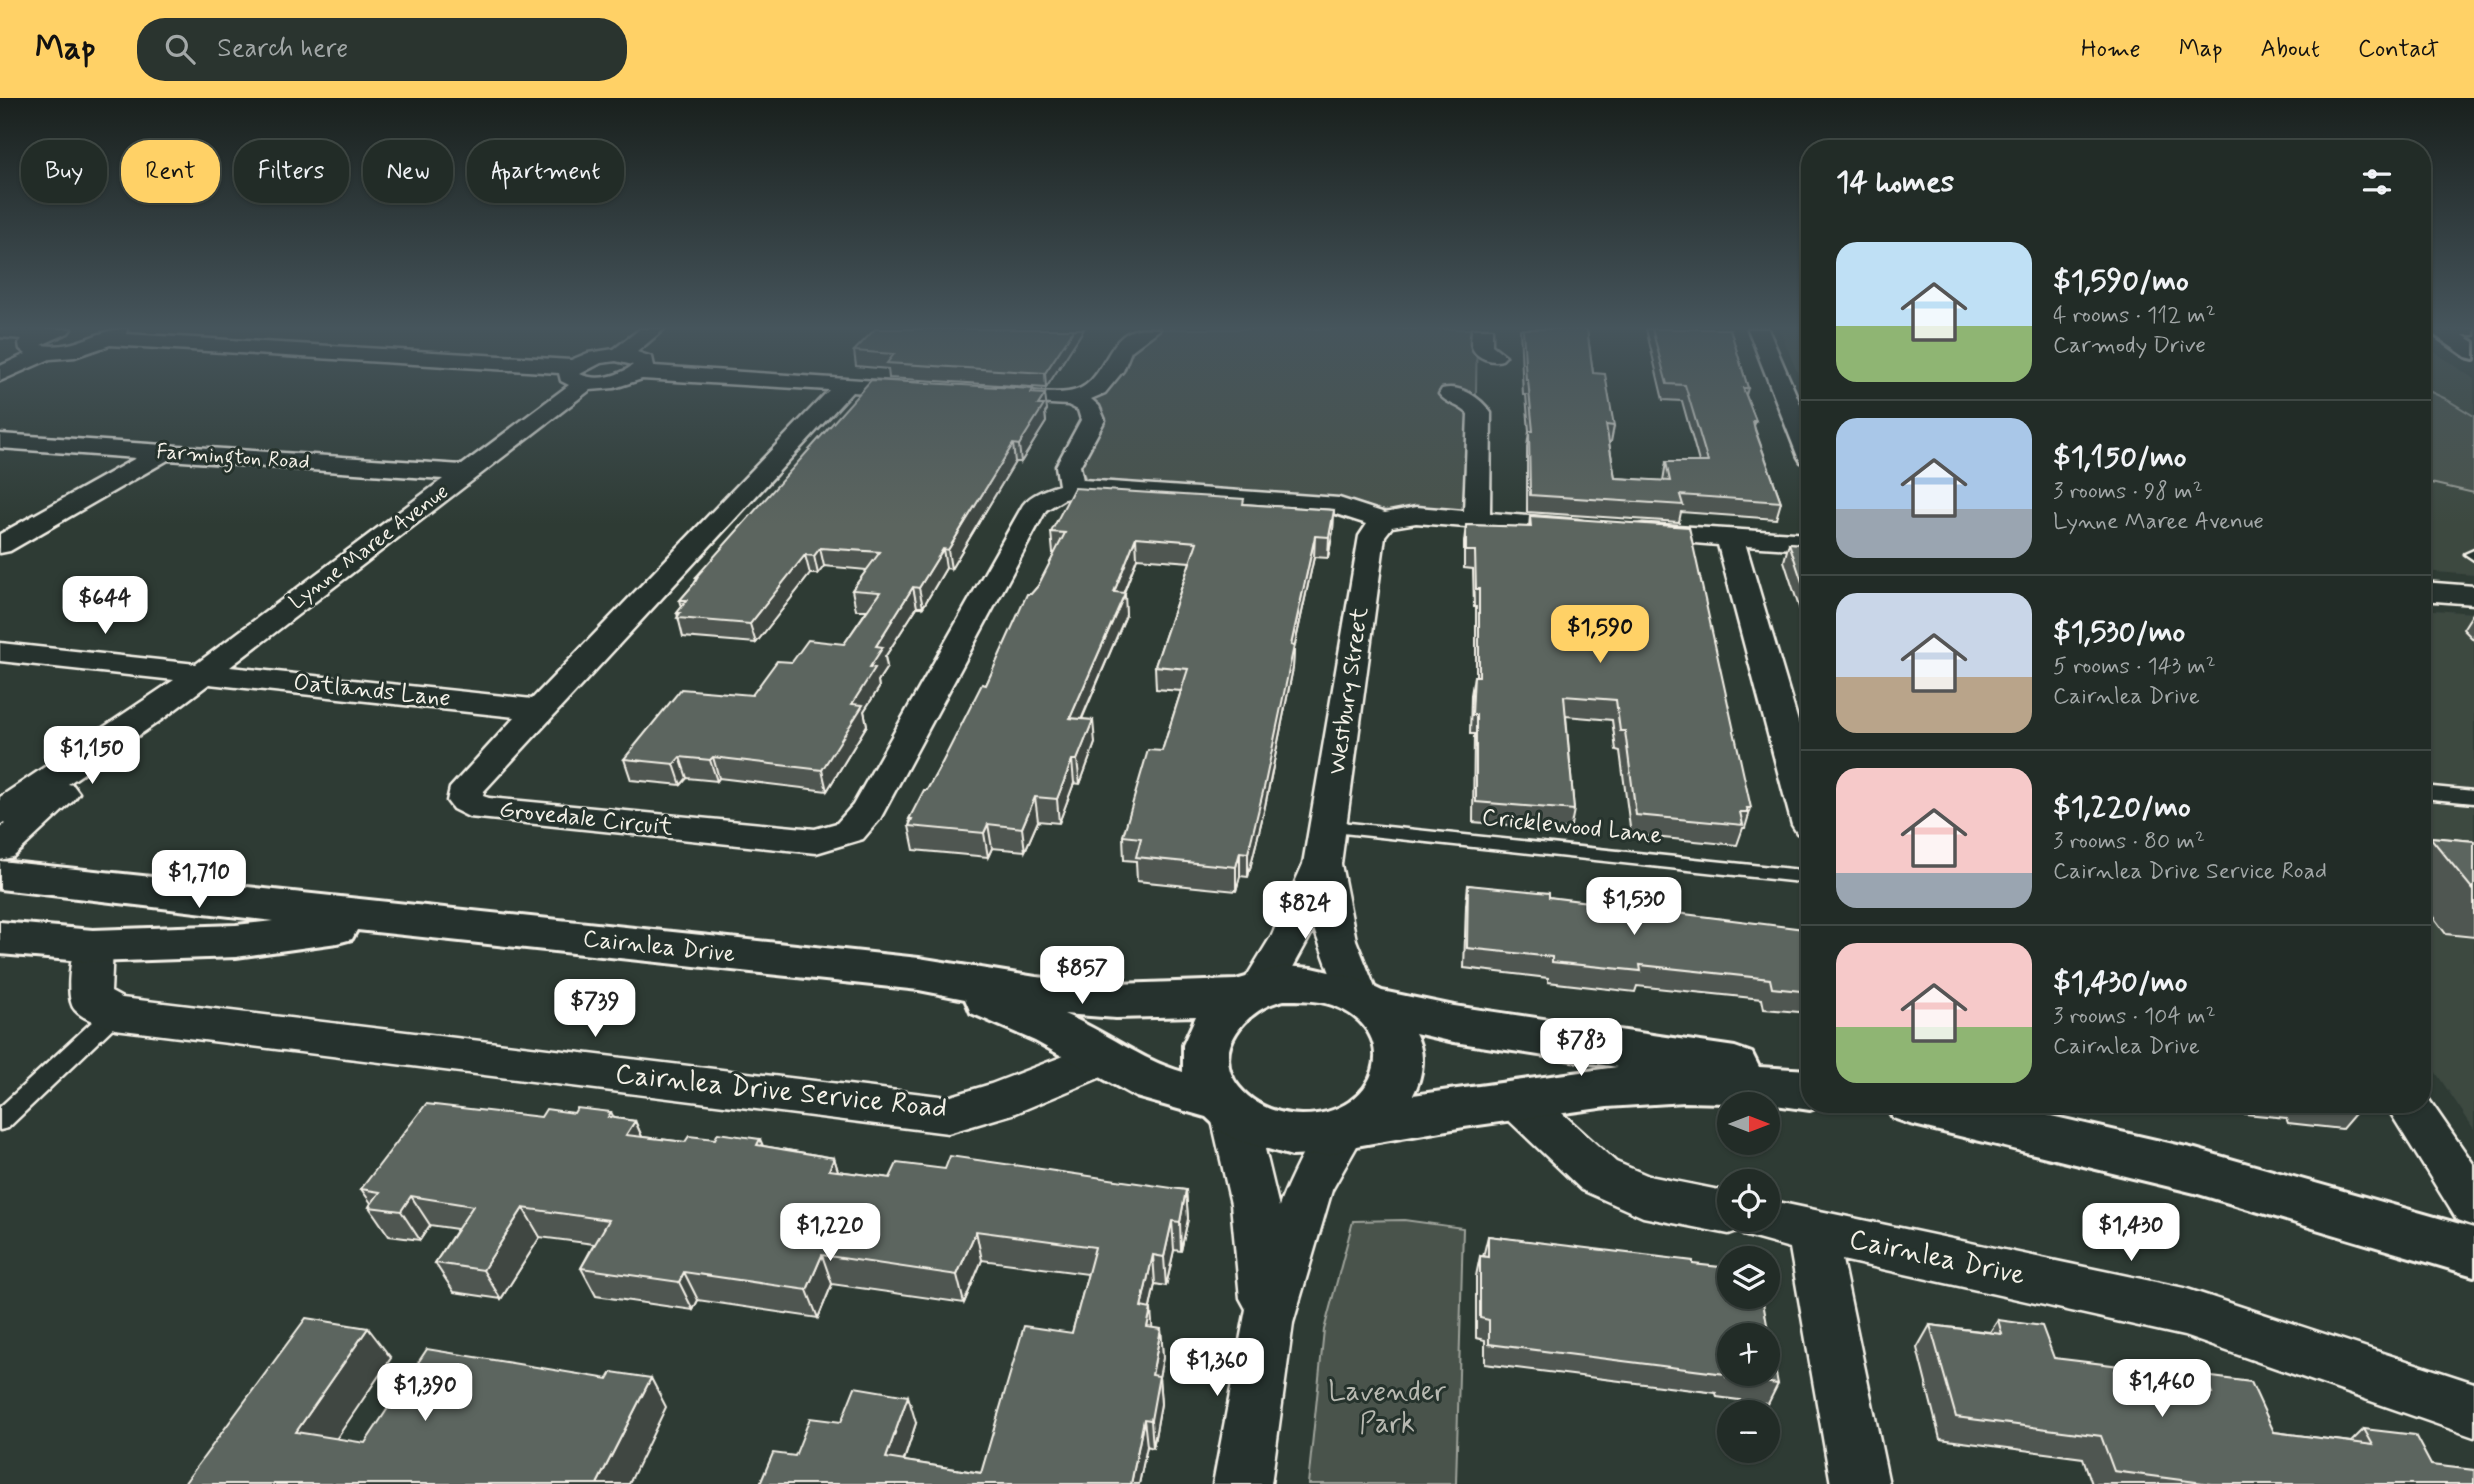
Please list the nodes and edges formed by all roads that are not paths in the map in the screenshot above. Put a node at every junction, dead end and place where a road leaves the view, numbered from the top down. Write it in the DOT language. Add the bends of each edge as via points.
graph roads {
  1 [pos="558,394"];
  2 [pos="838,394"];
  3 [pos="990,394"];
  4 [pos="1084,394"];
  5 [pos="1450,394"];
  6 [pos="1784,394"];
  7 [pos="1072,399"];
  8 [pos="1801,435"];
  9 [pos="0,441"];
  10 [pos="164,452"];
  11 [pos="466,473"];
  12 [pos="1079,487"];
  13 [pos="1477,521"];
  14 [pos="1383,522"];
  15 [pos="1596,529"];
  16 [pos="1623,531"];
  17 [pos="1730,538"];
  18 [pos="1801,542"];
  19 [pos="0,545"];
  20 [pos="2431,592"];
  21 [pos="2474,595"];
  22 [pos="0,652"];
  23 [pos="205,672"];
  24 [pos="540,710"];
  25 [pos="153,711"];
  26 [pos="1801,793"];
  27 [pos="2431,793"];
  28 [pos="2474,797"];
  29 [pos="0,813"];
  30 [pos="1329,827"];
  31 [pos="0,848"];
  32 [pos="1322,864"];
  33 [pos="0,875"];
  34 [pos="1801,876"];
  35 [pos="398,920"];
  36 [pos="0,938"];
  37 [pos="93,946"];
  38 [pos="919,974"];
  39 [pos="1251,993"];
  40 [pos="1363,1001"];
  41 [pos="115,1013"];
  42 [pos="1102,1058"];
  43 [pos="1801,1079"];
  44 [pos="1801,1089"];
  45 [pos="1516,1099"];
  46 [pos="1227,1107"];
  47 [pos="1948,1113"];
  48 [pos="2413,1113"];
  49 [pos="0,1121"];
  50 [pos="1349,1128"];
  51 [pos="2474,1205"];
  52 [pos="1717,1211"];
  53 [pos="1780,1224"];
  54 [pos="1811,1230"];
  55 [pos="2474,1252"];
  56 [pos="1267,1323"];
  57 [pos="2474,1410"];
  58 [pos="1242,1484"];
  59 [pos="1860,1484"];
  1 -- 11 [label="street, Lynne Maree Avenue"];
  2 -- 24 [label="street, Grovedale Circuit"];
  3 -- 7 [label="street"];
  4 -- 7 [label="street"];
  5 -- 13 [label="street" via="1470,402 1480,413"];
  6 -- 8 [label="street"];
  7 -- 12 [label="street" via="1088,406 1093,420 1069,466 1071,484"];
  9 -- 10 [label="street, Farmington Road"];
  10 -- 11 [label="street, Farmington Road"];
  10 -- 19 [label="street"];
  11 -- 23 [label="street, Lynne Maree Avenue"];
  12 -- 14 [label="street" via="1339,506"];
  12 -- 24 [label="street, Grovedale Circuit" via="1036,505 867,811 850,831 816,841 482,809 465,801 467,788"];
  13 -- 14 [label="street" via="1416,515"];
  13 -- 15 [label="street"];
  14 -- 30 [label="street, Westbury Street" via="1372,536"];
  16 -- 17 [label="street"];
  17 -- 18 [label="street"];
  17 -- 26 [label="street"];
  20 -- 21 [label="street"];
  22 -- 23 [label="street, Oatlands Lane"];
  23 -- 24 [label="street, Oatlands Lane"];
  23 -- 25 [label="street, Lynne Maree Avenue"];
  25 -- 29 [label="street, Lynne Maree Avenue"];
  25 -- 31 [label="street, Lynne Maree Avenue"];
  27 -- 28 [label="lane"];
  30 -- 32 [label="street, Westbury Street"];
  30 -- 34 [label="lane, Cricklewood Lane"];
  32 -- 39 [label="street, Westbury Street" via="1291,938"];
  32 -- 40 [label="street, Westbury Street" via="1336,940"];
  33 -- 35 [label="street, Cairnlea Drive"];
  35 -- 37 [label="street, Cairnlea Drive" via="236,941"];
  35 -- 38 [label="street, Cairnlea Drive"];
  36 -- 37 [label="street, Cairnlea Drive"];
  37 -- 41 [label="street" via="90,1000"];
  38 -- 39 [label="street, Cairnlea Drive" via="1036,994 1116,1001"];
  38 -- 42 [label="street, Cairnlea Drive" via="1052,1028"];
  39 -- 40 [label="street" via="1284,983 1310,983"];
  39 -- 46 [label="street" via="1222,1013 1209,1033 1204,1056 1209,1079"];
  40 -- 43 [label="street" via="1454,1024 1678,1055"];
  40 -- 50 [label="street" via="1386,1022 1397,1044 1399,1067 1394,1090 1378,1110"];
  41 -- 42 [label="street, Cairnlea Drive Service Road" via="948,1115 1000,1100"];
  41 -- 49 [label="lane"];
  42 -- 46 [label="street, Cairnlea Drive" via="1153,1083"];
  44 -- 45 [label="street" via="1719,1083 1645,1084"];
  45 -- 50 [label="street"];
  45 -- 52 [label="street" via="1599,1175 1643,1196"];
  46 -- 50 [label="street" via="1257,1126 1285,1135 1315,1136"];
  46 -- 56 [label="street" via="1253,1188 1264,1249"];
  47 -- 55 [label="street" via="2195,1171"];
  48 -- 51 [label="street"];
  50 -- 56 [label="street" via="1310,1186"];
  53 -- 54 [label="street, Cairnlea Drive"];
  54 -- 57 [label="street, Cairnlea Drive" via="2184,1312"];
  54 -- 59 [label="street"];
  56 -- 58 [label="street"];
}
